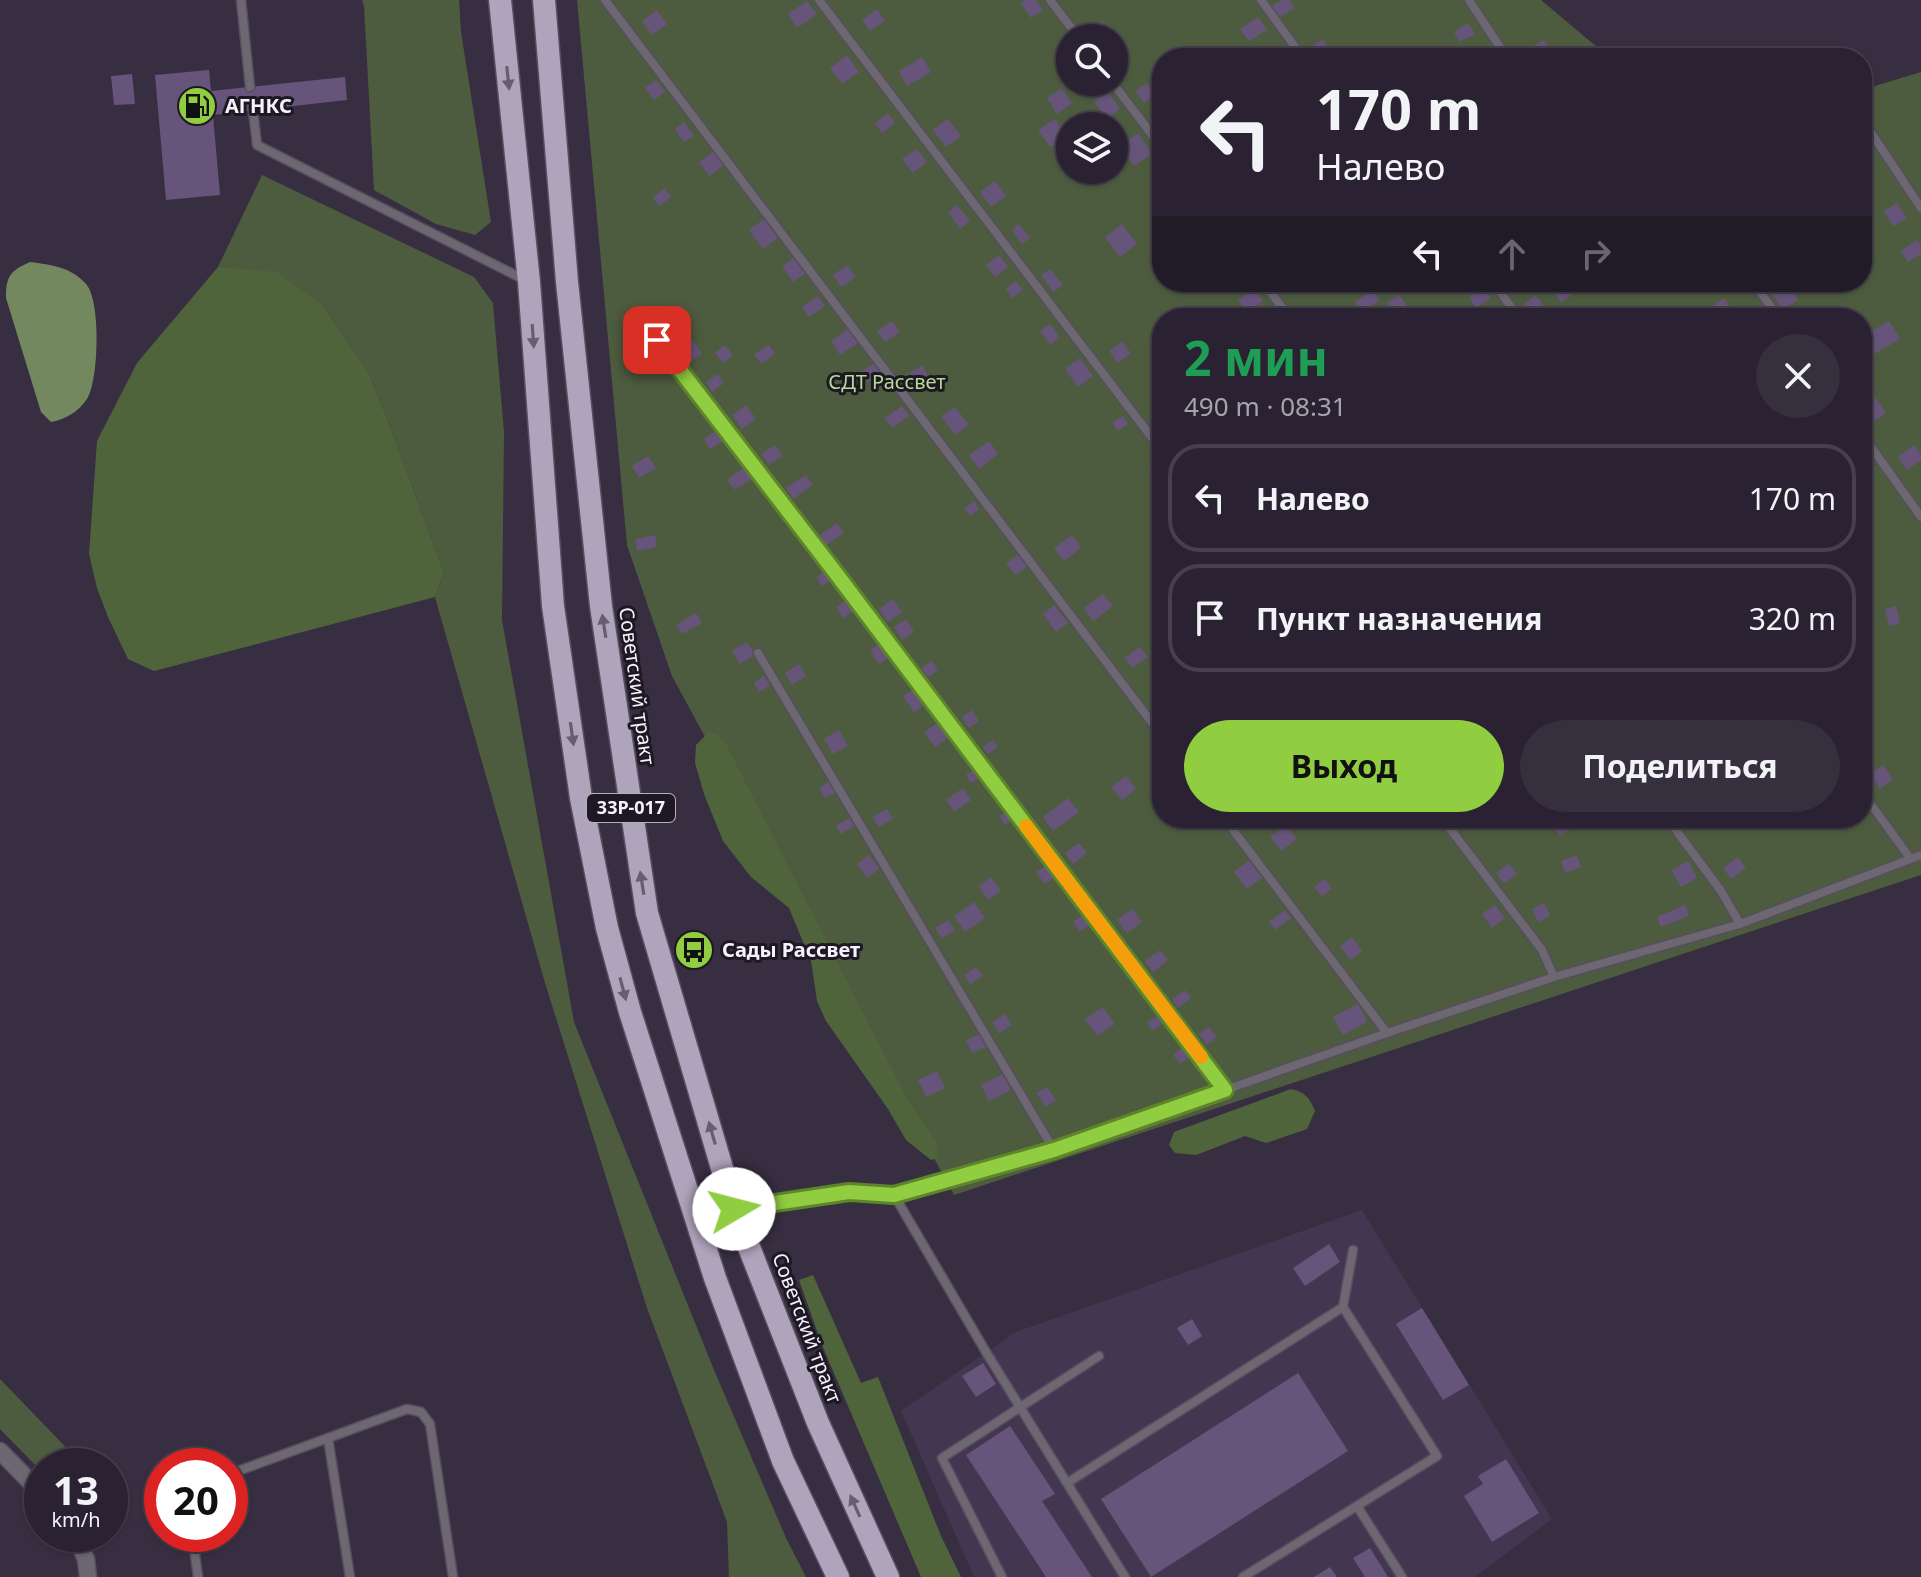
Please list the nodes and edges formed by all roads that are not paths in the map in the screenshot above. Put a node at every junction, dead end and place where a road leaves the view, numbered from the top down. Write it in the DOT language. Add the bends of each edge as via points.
graph roads {
  1 [pos="241,0"];
  2 [pos="500,0"];
  3 [pos="544,0"];
  4 [pos="605,0"];
  5 [pos="819,0"];
  6 [pos="1050,0"];
  7 [pos="1261,0"];
  8 [pos="1469,0"];
  9 [pos="1068,24"];
  10 [pos="1296,48"];
  11 [pos="1500,48"];
  12 [pos="250,87"];
  13 [pos="1123,96"];
  14 [pos="253,110"];
  15 [pos="1872,134"];
  16 [pos="1152,135"];
  17 [pos="1921,208"];
  18 [pos="529,282"];
  19 [pos="639,317"];
  20 [pos="1152,438"];
  21 [pos="1872,448"];
  22 [pos="1921,517"];
  23 [pos="758,653"];
  24 [pos="1152,723"];
  25 [pos="1872,806"];
  26 [pos="1232,828"];
  27 [pos="1450,828"];
  28 [pos="1674,828"];
  29 [pos="1921,855"];
  30 [pos="1910,858"];
  31 [pos="1740,924"];
  32 [pos="1554,977"];
  33 [pos="1387,1033"];
  34 [pos="1225,1090"];
  35 [pos="1054,1150"];
  36 [pos="894,1195"];
  37 [pos="734,1209"];
  38 [pos="1353,1250"];
  39 [pos="1343,1307"];
  40 [pos="1099,1356"];
  41 [pos="1021,1408"];
  42 [pos="328,1438"];
  43 [pos="0,1451"];
  44 [pos="248,1467"];
  45 [pos="24,1476"];
  46 [pos="1067,1483"];
  47 [pos="1357,1506"];
  48 [pos="83,1552"];
  49 [pos="196,1552"];
  50 [pos="88,1577"];
  51 [pos="198,1577"];
  52 [pos="350,1577"];
  53 [pos="453,1577"];
  54 [pos="838,1577"];
  55 [pos="888,1577"];
  56 [pos="1002,1577"];
  57 [pos="1125,1577"];
  58 [pos="1243,1577"];
  59 [pos="1402,1577"];
  1 -- 12 [label="lane"];
  2 -- 18 [label="highway, 33Р-017, one-way"];
  37 -- 3 [label="highway, Советский тракт / 33Р-017, one-way" via="647,913 601,606"];
  4 -- 24 [label="lane"];
  5 -- 20 [label="lane"];
  6 -- 9 [label="lane"];
  7 -- 10 [label="lane"];
  8 -- 11 [label="lane"];
  13 -- 16 [label="lane"];
  14 -- 18 [label="lane" via="257,145"];
  15 -- 17 [label="lane"];
  18 -- 54 [label="highway, 33Р-017, one-way" via="553,606 581,798 607,928 715,1278 783,1461"];
  19 -- 34 [label="lane"];
  21 -- 22 [label="lane"];
  23 -- 35 [label="lane"];
  25 -- 30 [label="lane"];
  26 -- 33 [label="lane"];
  27 -- 32 [label="lane" via="1542,950"];
  28 -- 31 [label="lane"];
  29 -- 30 [label="lane"];
  30 -- 31 [label="lane"];
  31 -- 32 [label="lane"];
  32 -- 33 [label="lane"];
  33 -- 34 [label="lane"];
  34 -- 35 [label="lane"];
  35 -- 36 [label="lane"];
  36 -- 37 [label="lane" via="849,1192"];
  36 -- 41 [label="lane"];
  55 -- 37 [label="highway, Советский тракт / 33Р-017, one-way" via="818,1423"];
  38 -- 39 [label="lane"];
  39 -- 46 [label="lane"];
  39 -- 47 [label="lane" via="1437,1456"];
  40 -- 41 [label="lane"];
  41 -- 46 [label="lane"];
  41 -- 56 [label="lane" via="942,1458"];
  42 -- 44 [label="lane"];
  42 -- 52 [label="lane"];
  42 -- 53 [label="lane" via="407,1409 421,1412 430,1424"];
  43 -- 45 [label="street"];
  46 -- 57 [label="lane"];
  47 -- 58 [label="lane"];
  47 -- 59 [label="lane"];
  48 -- 50 [label="street"];
  49 -- 51 [label="lane"];
}
